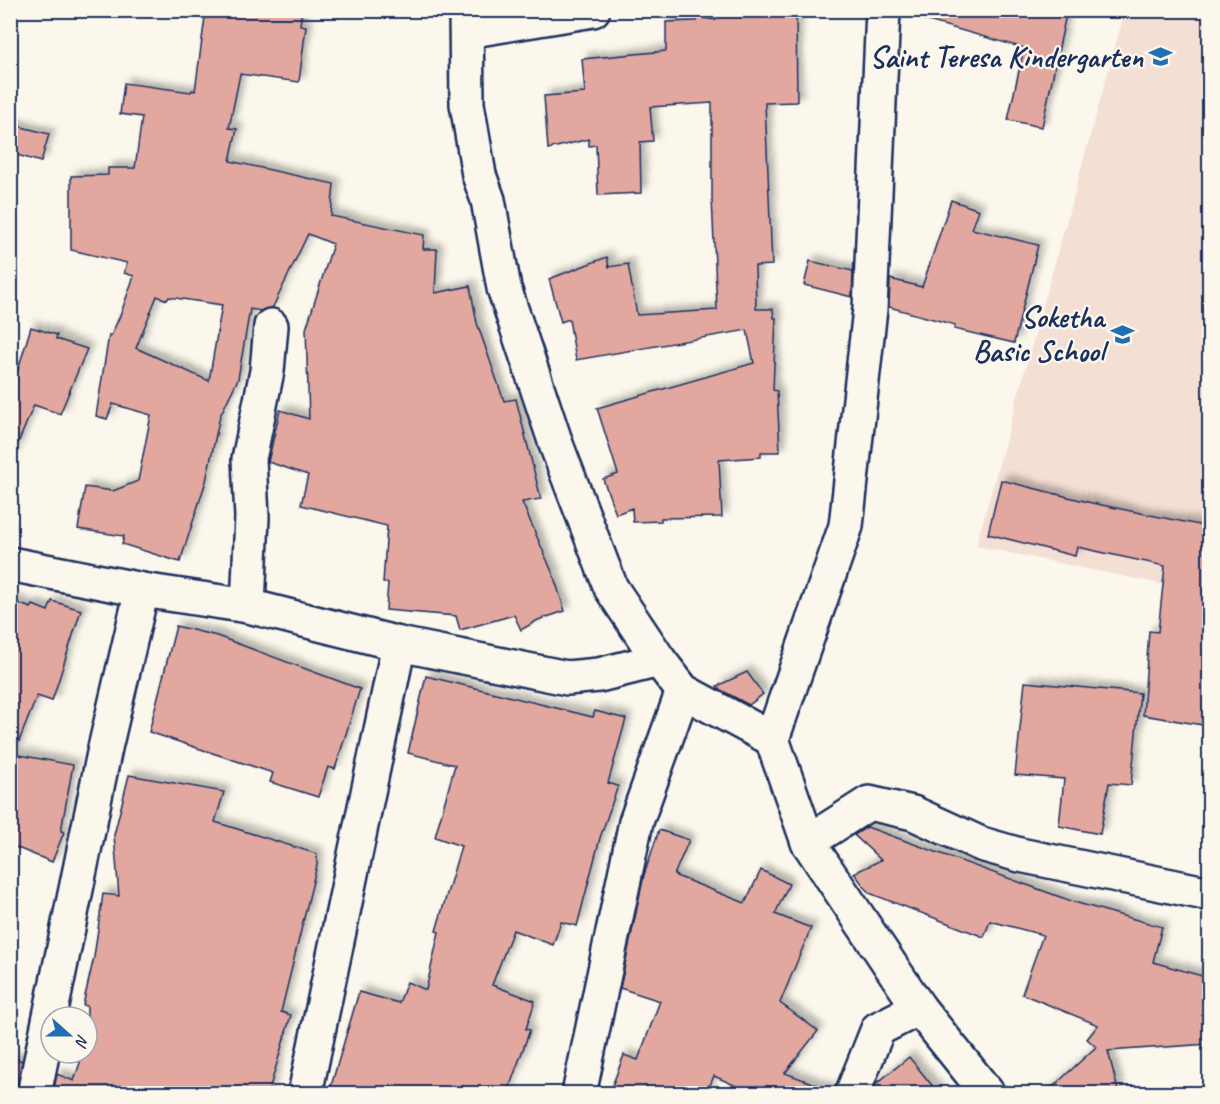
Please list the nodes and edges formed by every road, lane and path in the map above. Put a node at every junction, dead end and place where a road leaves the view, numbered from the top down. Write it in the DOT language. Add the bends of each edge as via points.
graph roads {
  1 [pos="593,10"];
  2 [pos="883,10"];
  3 [pos="467,21"];
  4 [pos="271,326"];
  5 [pos="10,564"];
  6 [pos="142,590"];
  7 [pos="248,606"];
  8 [pos="399,644"];
  9 [pos="659,660"];
  10 [pos="683,691"];
  11 [pos="772,739"];
  12 [pos="808,842"];
  13 [pos="1209,894"];
  14 [pos="919,1008"];
  15 [pos="34,1094"];
  16 [pos="305,1094"];
  17 [pos="579,1094"];
  18 [pos="852,1094"];
  19 [pos="988,1094"];
  1 -- 3 [label="street"];
  2 -- 11 [label="street" via="870,309 846,526"];
  3 -- 9 [label="street" via="467,104 504,288 556,447 611,588"];
  4 -- 7 [label="street" via="267,371 249,459 252,517"];
  5 -- 6 [label="street"];
  6 -- 7 [label="street"];
  6 -- 15 [label="street" via="105,748"];
  7 -- 8 [label="street"];
  8 -- 9 [label="street" via="567,678 599,675"];
  8 -- 16 [label="street"];
  9 -- 10 [label="street"];
  10 -- 11 [label="street"];
  10 -- 17 [label="street" via="636,822"];
  11 -- 12 [label="street"];
  12 -- 13 [label="street" via="869,803 913,813 981,844 1020,855"];
  12 -- 14 [label="street"];
  14 -- 18 [label="street" via="878,1029"];
  14 -- 19 [label="street"];
}
